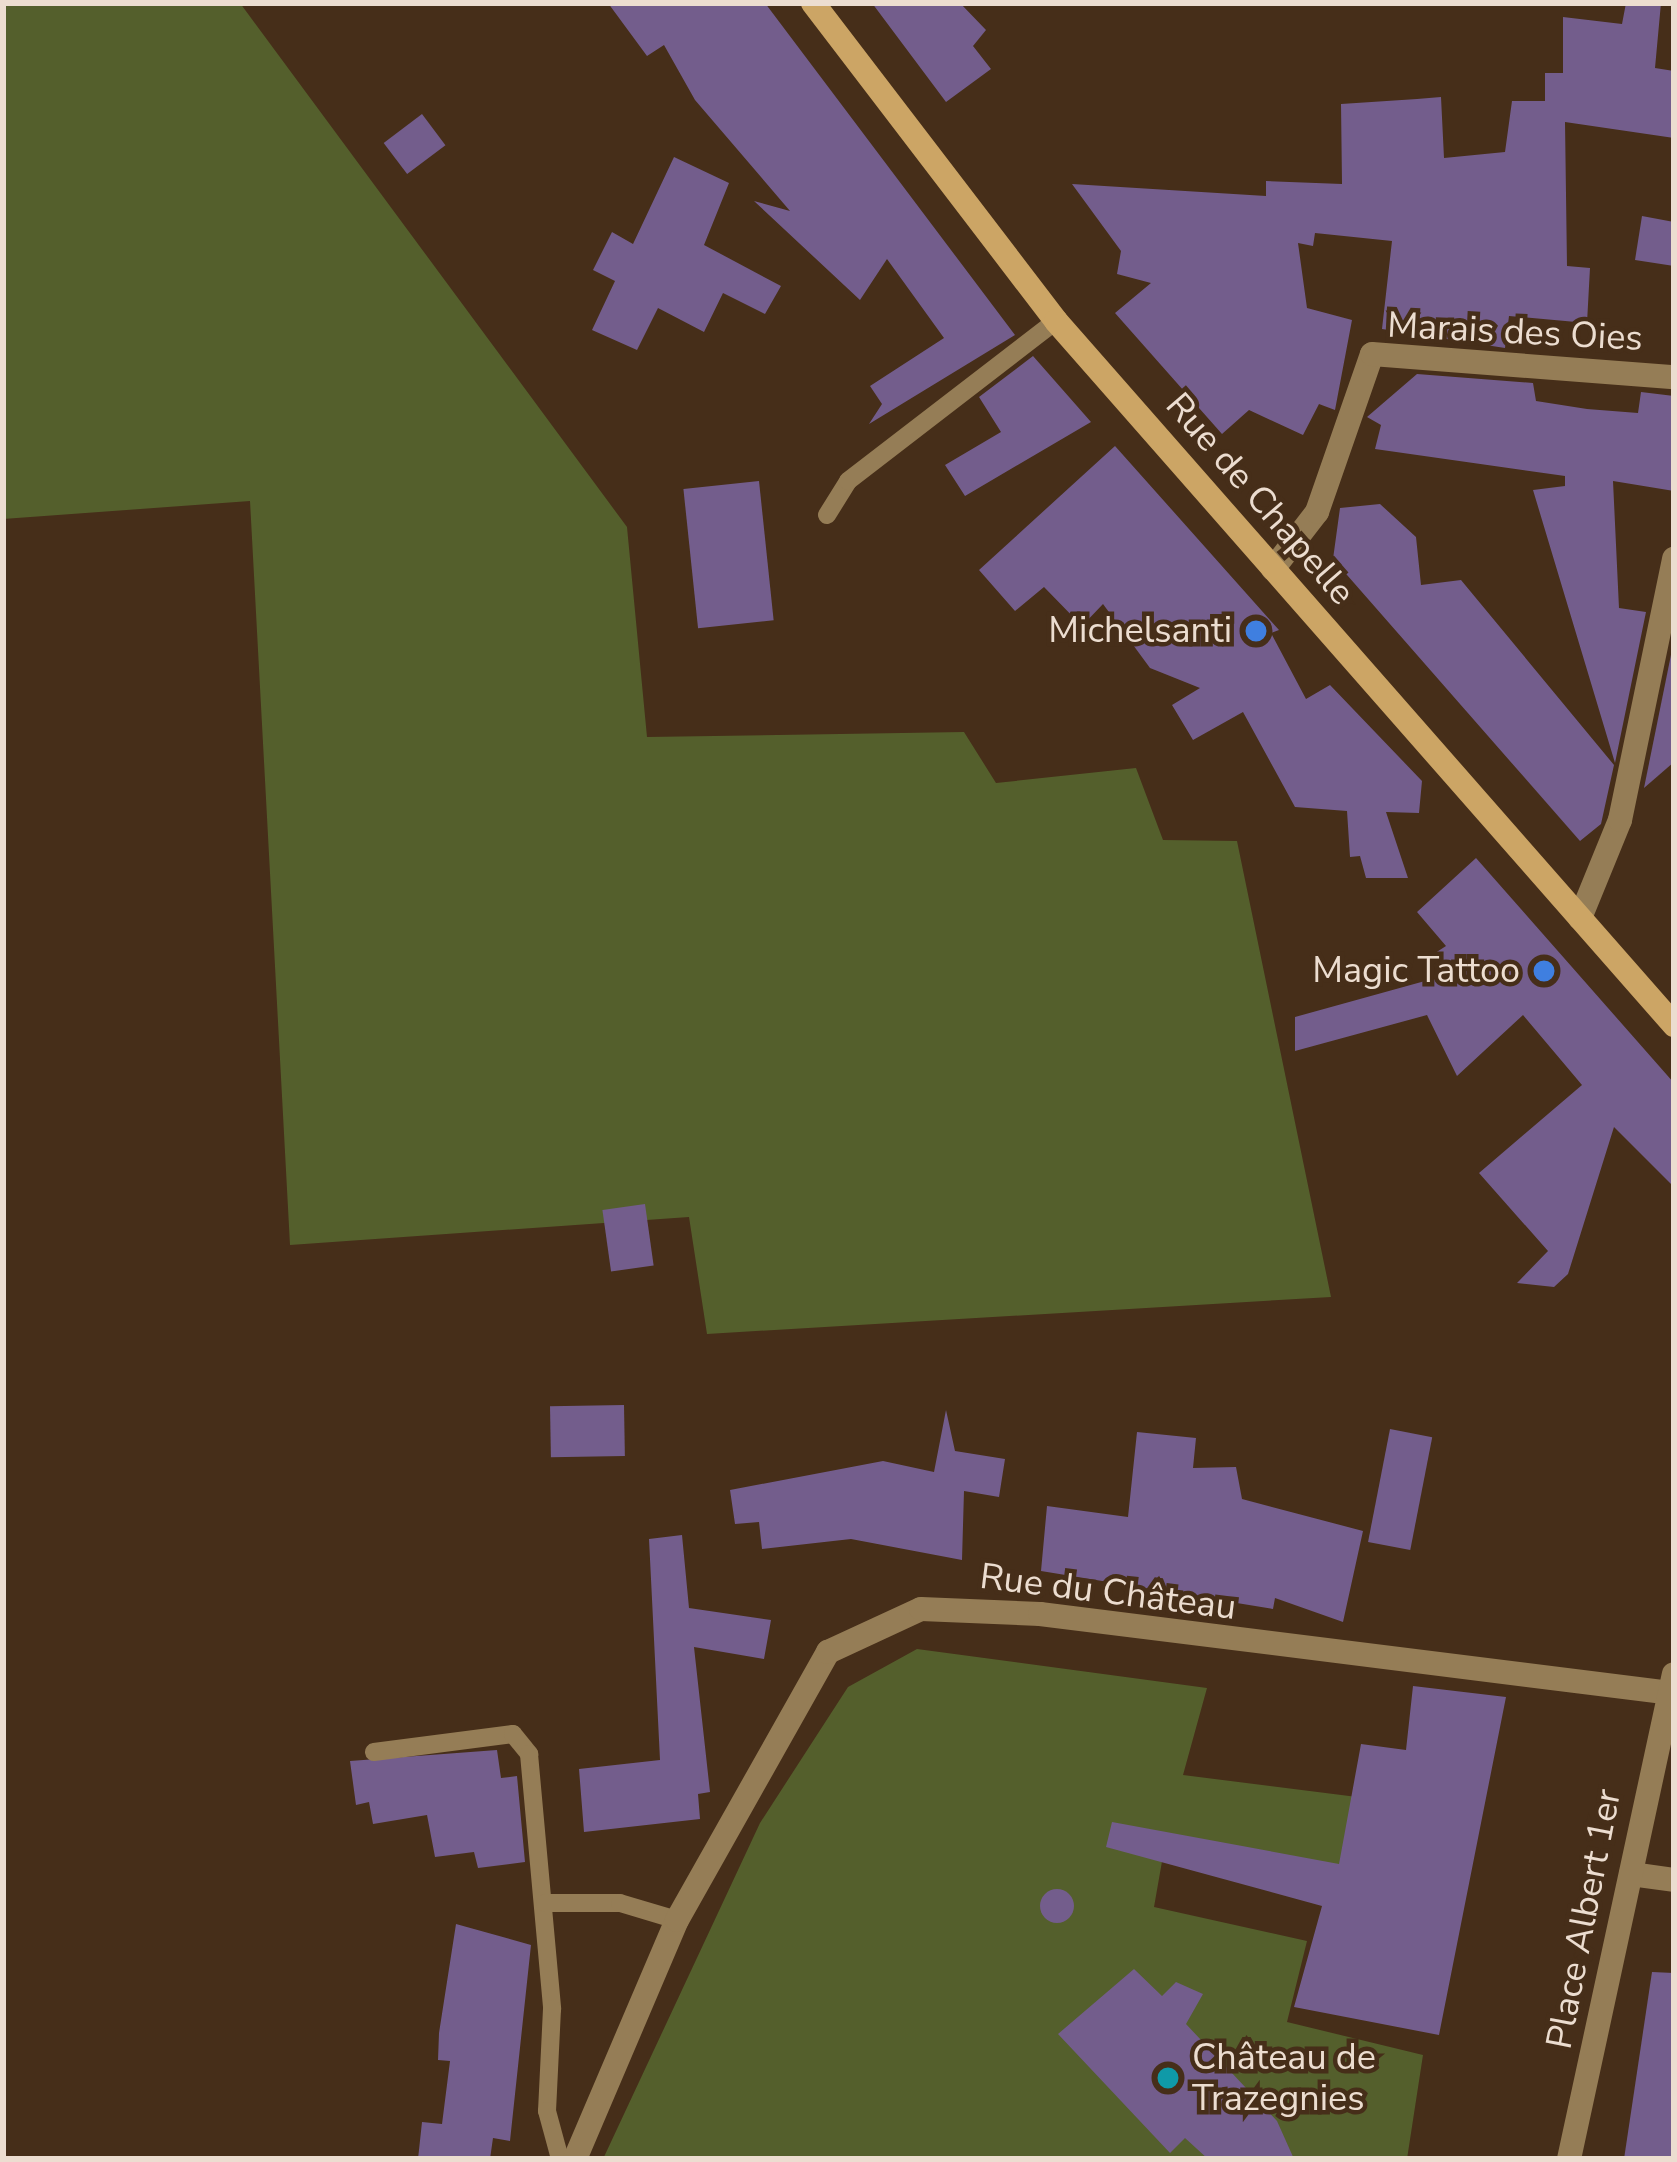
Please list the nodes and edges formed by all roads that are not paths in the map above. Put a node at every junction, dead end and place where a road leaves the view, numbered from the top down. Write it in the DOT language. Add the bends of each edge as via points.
graph roads {
  1 [pos="813,3"];
  2 [pos="1056,321"];
  3 [pos="1674,377"];
  4 [pos="827,515"];
  5 [pos="1674,559"];
  6 [pos="1273,569"];
  7 [pos="1580,918"];
  8 [pos="1674,1025"];
  9 [pos="1669,1683"];
  10 [pos="374,1752"];
  11 [pos="1631,1874"];
  12 [pos="1674,1880"];
  13 [pos="545,1904"];
  14 [pos="676,1920"];
  15 [pos="560,2159"];
  16 [pos="575,2159"];
  17 [pos="1569,2159"];
  1 -- 2 [label="main road, Rue de Chapelle"];
  2 -- 4 [label="lane" via="848,481"];
  2 -- 6 [label="main road, Rue de Chapelle"];
  3 -- 6 [label="street, Marais des Oies" via="1372,354 1317,512"];
  5 -- 7 [label="street" via="1621,820"];
  6 -- 7 [label="main road, Rue de Chapelle"];
  7 -- 8 [label="main road, Rue de Chapelle"];
  9 -- 11 [label="street, Place Albert 1er"];
  9 -- 14 [label="street, Rue du Château" via="1040,1613 922,1610 828,1652"];
  10 -- 13 [label="lane" via="513,1734 529,1754"];
  11 -- 12 [label="street"];
  11 -- 17 [label="street, Place Albert 1er"];
  13 -- 14 [label="lane" via="620,1903"];
  13 -- 15 [label="lane" via="547,2111"];
  14 -- 16 [label="street, Rue du Château"];
}
